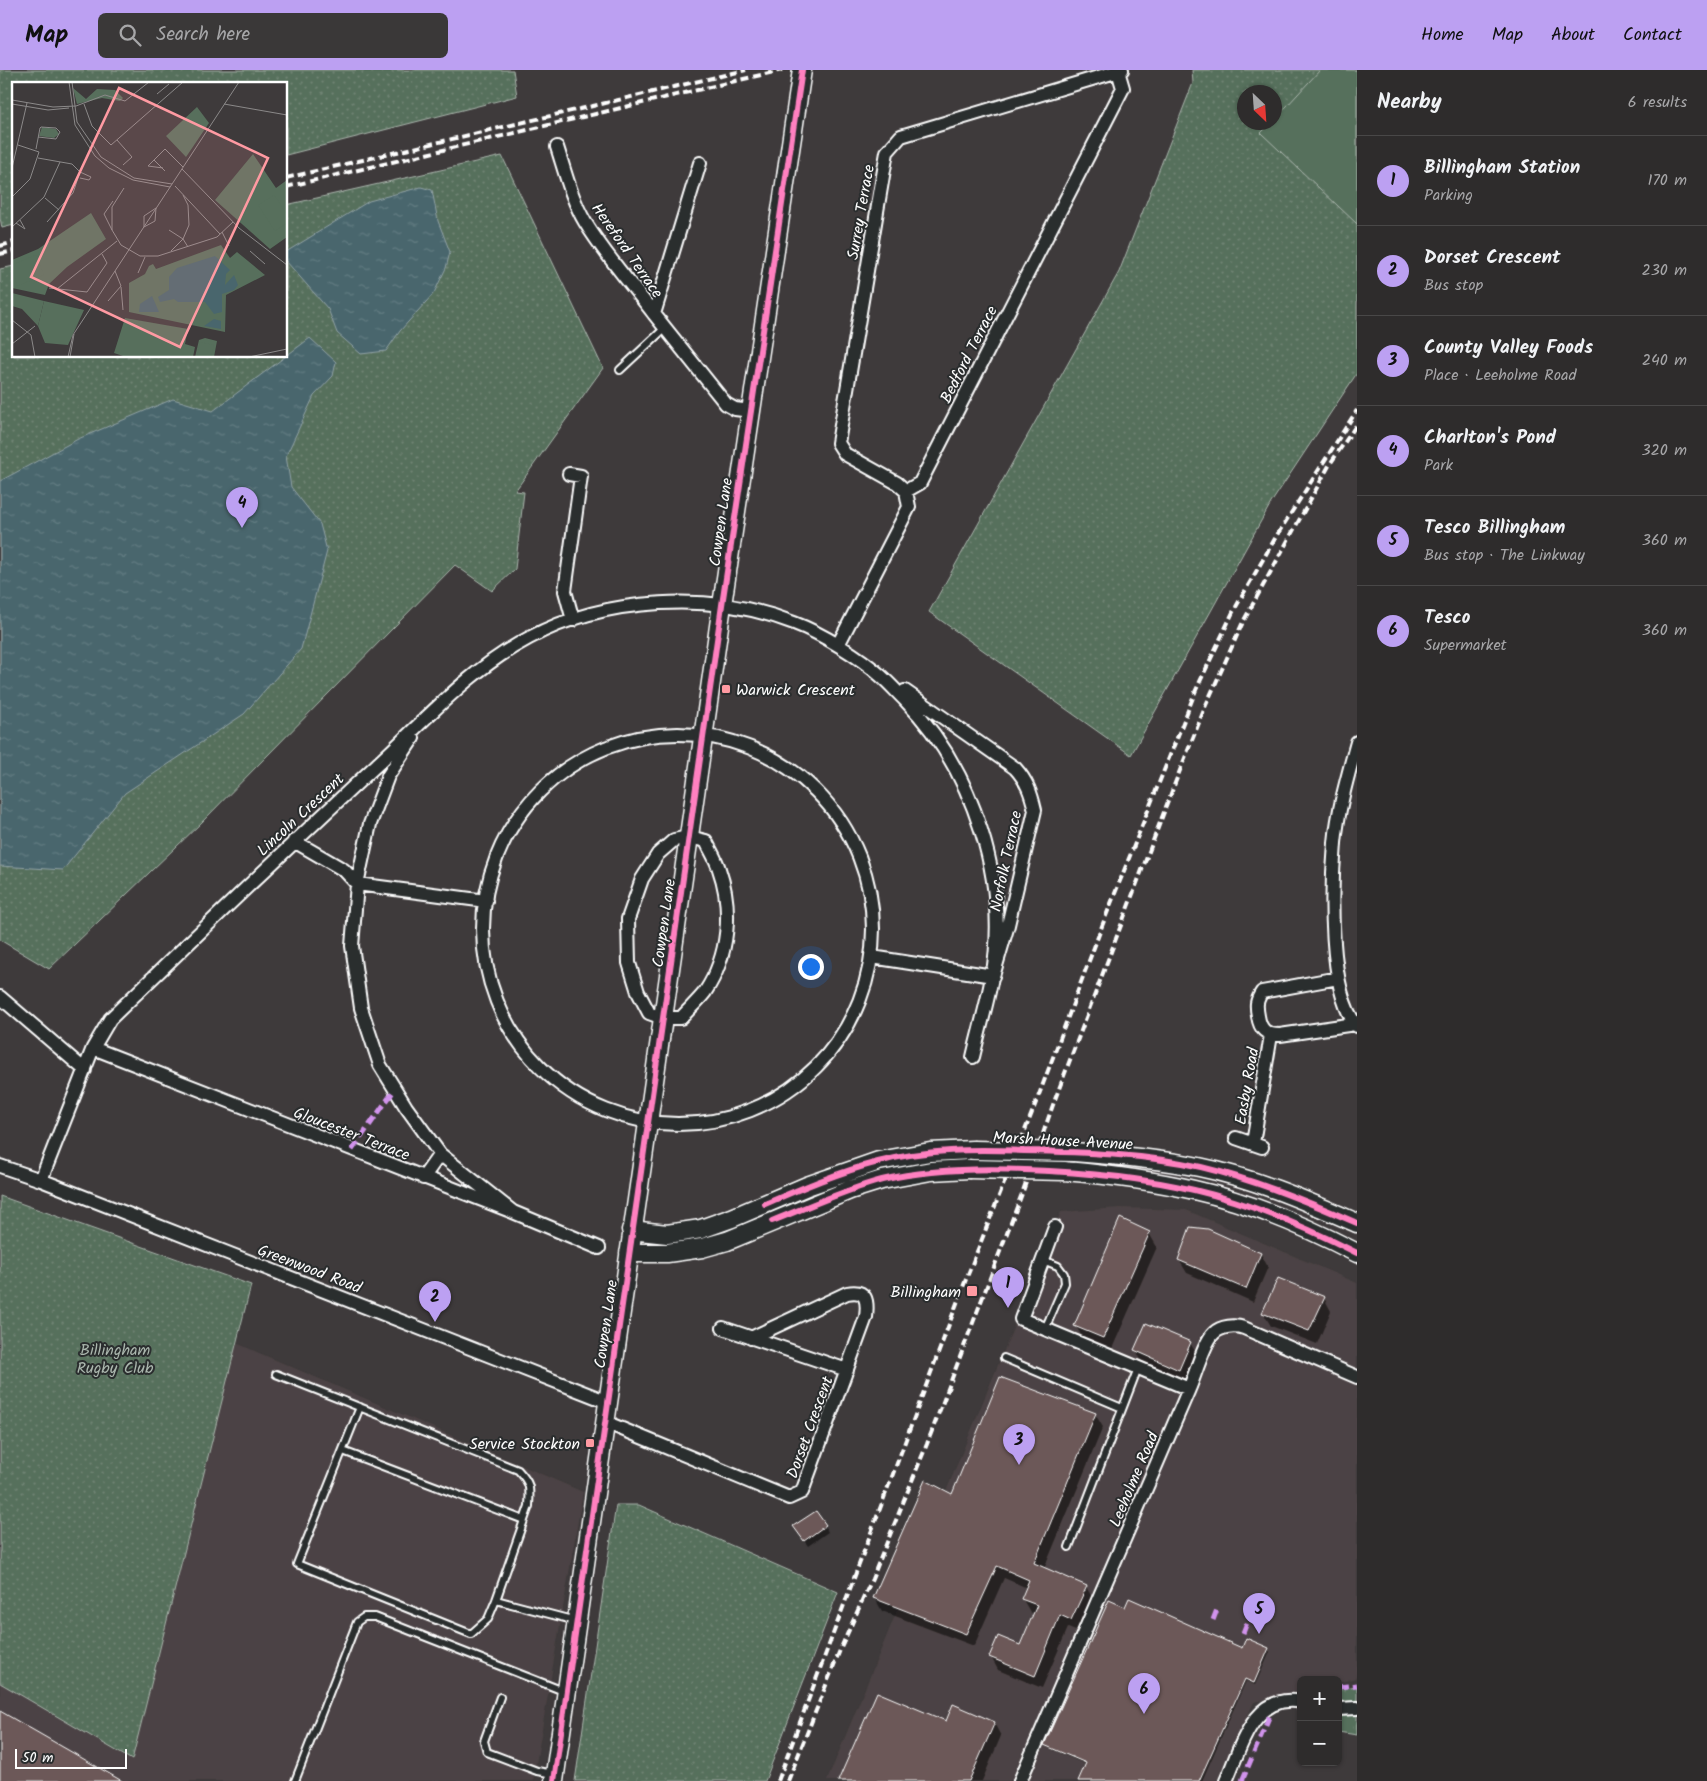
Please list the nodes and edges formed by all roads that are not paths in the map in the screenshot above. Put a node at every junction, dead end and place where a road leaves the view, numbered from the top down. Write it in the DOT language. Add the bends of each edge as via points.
graph roads {
  1 [pos="802,70"];
  2 [pos="1120,71"];
  3 [pos="557,147"];
  4 [pos="700,163"];
  5 [pos="654,314"];
  6 [pos="665,328"];
  7 [pos="620,370"];
  8 [pos="750,412"];
  9 [pos="569,474"];
  10 [pos="906,491"];
  11 [pos="722,605"];
  12 [pos="573,620"];
  13 [pos="838,645"];
  14 [pos="880,674"];
  15 [pos="424,721"];
  16 [pos="703,737"];
  17 [pos="1357,742"];
  18 [pos="689,837"];
  19 [pos="294,842"];
  20 [pos="357,884"];
  21 [pos="486,901"];
  22 [pos="872,957"];
  23 [pos="993,976"];
  24 [pos="1338,978"];
  25 [pos="0,997"];
  26 [pos="664,1018"];
  27 [pos="1356,1025"];
  28 [pos="1272,1035"];
  29 [pos="93,1048"];
  30 [pos="973,1057"];
  31 [pos="85,1070"];
  32 [pos="648,1123"];
  33 [pos="1236,1138"];
  34 [pos="440,1154"];
  35 [pos="0,1166"];
  36 [pos="423,1178"];
  37 [pos="41,1180"];
  38 [pos="513,1212"];
  39 [pos="1357,1224"];
  40 [pos="1055,1227"];
  41 [pos="631,1230"];
  42 [pos="598,1248"];
  43 [pos="1356,1251"];
  44 [pos="629,1253"];
  45 [pos="1043,1260"];
  46 [pos="723,1328"];
  47 [pos="1045,1329"];
  48 [pos="751,1338"];
  49 [pos="1004,1358"];
  50 [pos="1138,1368"];
  51 [pos="847,1370"];
  52 [pos="276,1374"];
  53 [pos="1357,1377"];
  54 [pos="1190,1389"];
  55 [pos="608,1402"];
  56 [pos="360,1407"];
  57 [pos="1122,1408"];
  58 [pos="605,1422"];
  59 [pos="343,1451"];
  60 [pos="524,1520"];
  61 [pos="1069,1547"];
  62 [pos="496,1600"];
  63 [pos="578,1621"];
  64 [pos="567,1692"];
  65 [pos="500,1697"];
  66 [pos="1297,1701"];
  67 [pos="1357,1708"];
  68 [pos="1342,1710"];
  69 [pos="555,1778"];
  70 [pos="295,1781"];
  71 [pos="1020,1781"];
  72 [pos="1226,1781"];
  1 -- 8 [label="street, Cowpen Lane"];
  2 -- 10 [label="street, Bedford Terrace" via="1123,88 920,483"];
  2 -- 10 [label="street, Surrey Terrace" via="901,136 887,152 838,443 845,454"];
  3 -- 5 [label="street, Hereford Terrace" via="585,222"];
  4 -- 5 [label="street, Hereford Terrace"];
  5 -- 6 [label="street, Hereford Terrace"];
  6 -- 7 [label="lane"];
  6 -- 8 [label="street, Hereford Terrace" via="726,404"];
  8 -- 11 [label="street, Cowpen Lane"];
  9 -- 12 [label="street" via="581,476 566,591"];
  10 -- 13 [label="street" via="909,507"];
  11 -- 12 [label="street, Lincoln Crescent" via="662,602 619,607"];
  11 -- 13 [label="street" via="745,608 794,623"];
  11 -- 16 [label="street, Cowpen Lane"];
  12 -- 15 [label="street, Lincoln Crescent" via="530,637 482,668"];
  13 -- 14 [label="street"];
  14 -- 23 [label="street" via="913,708 934,736 974,808 993,876 996,933"];
  14 -- 23 [label="street, Norfolk Terrace" via="1015,768 1031,793 1035,810"];
  15 -- 19 [label="street, Lincoln Crescent"];
  15 -- 20 [label="street" via="388,776 370,824"];
  16 -- 18 [label="street, Cowpen Lane"];
  16 -- 21 [label="street" via="680,734 632,740 599,749 564,769 534,796 508,830 492,867"];
  16 -- 22 [label="street" via="732,742 764,753 807,783 828,806 846,830 868,886 872,911"];
  17 -- 24 [label="street" via="1345,784 1335,842 1332,906"];
  18 -- 26 [label="street, Cowpen Lane"];
  18 -- 26 [label="street, Cowpen Lane" via="674,840 658,854 642,880 628,919 629,963 638,992 650,1013"];
  18 -- 26 [label="street" via="706,841 719,868 728,922 722,957 705,992 681,1018"];
  19 -- 20 [label="street" via="344,870"];
  19 -- 29 [label="street, Lincoln Crescent" via="110,1020"];
  20 -- 21 [label="street"];
  20 -- 34 [label="street" via="352,946 361,1008 380,1065"];
  21 -- 32 [label="street" via="483,930 486,967 502,1015 524,1048 557,1081 593,1104"];
  22 -- 23 [label="street"];
  22 -- 32 [label="street" via="856,1010 826,1058 804,1079 779,1097 721,1121 694,1126"];
  23 -- 30 [label="street"];
  24 -- 27 [label="street" via="1343,1000"];
  24 -- 28 [label="street" via="1262,992 1256,1002 1260,1026"];
  25 -- 31 [label="street"];
  26 -- 32 [label="street, Cowpen Lane"];
  27 -- 28 [label="street"];
  28 -- 33 [label="street, Easby Road" via="1257,1145"];
  29 -- 31 [label="street, Lincoln Crescent"];
  29 -- 36 [label="street, Gloucester Terrace"];
  31 -- 37 [label="street, Lincoln Crescent"];
  32 -- 41 [label="street, Cowpen Lane"];
  34 -- 36 [label="street"];
  34 -- 38 [label="street"];
  35 -- 37 [label="street, Greenwood Road"];
  36 -- 38 [label="street, Gloucester Terrace"];
  37 -- 55 [label="street, Greenwood Road"];
  38 -- 42 [label="street, Gloucester Terrace"];
  39 -- 41 [label="street, Marsh House Avenue, bridge" via="1296,1197 1201,1167 1151,1158 1074,1152 972,1150 930,1152 878,1162 807,1186 701,1229 667,1234"];
  40 -- 45 [label="street"];
  41 -- 44 [label="street, Cowpen Lane"];
  43 -- 44 [label="street, Marsh House Avenue, bridge" via="1300,1226 1195,1190 1128,1177 969,1169 930,1171 882,1180 702,1248 667,1253"];
  44 -- 55 [label="street, Cowpen Lane"];
  45 -- 47 [label="lane" via="1058,1266 1064,1274 1065,1283"];
  45 -- 47 [label="street" via="1020,1318"];
  46 -- 48 [label="street, Dorset Crescent"];
  47 -- 50 [label="street"];
  48 -- 51 [label="street, Dorset Crescent"];
  48 -- 51 [label="street, Dorset Crescent" via="847,1293 856,1292 863,1295 868,1304"];
  49 -- 57 [label="lane"];
  50 -- 54 [label="street"];
  50 -- 57 [label="lane"];
  51 -- 58 [label="street, Dorset Crescent" via="802,1492 789,1498"];
  52 -- 56 [label="lane"];
  53 -- 54 [label="street, Leeholme Road" via="1235,1326 1214,1332"];
  54 -- 71 [label="street, Leeholme Road"];
  55 -- 58 [label="street, Cowpen Lane"];
  56 -- 59 [label="lane"];
  56 -- 60 [label="lane" via="518,1470 528,1479 530,1490"];
  57 -- 61 [label="lane"];
  58 -- 63 [label="street, Cowpen Lane"];
  59 -- 60 [label="lane"];
  59 -- 62 [label="lane" via="297,1564 471,1634 488,1619"];
  60 -- 62 [label="lane"];
  62 -- 63 [label="lane"];
  63 -- 64 [label="street, Cowpen Lane"];
  64 -- 69 [label="street, Cowpen Lane"];
  64 -- 70 [label="lane" via="375,1617 364,1617 357,1622"];
  65 -- 69 [label="lane" via="484,1740 487,1752"];
  66 -- 72 [label="street" via="1289,1700 1268,1706 1254,1719"];
  67 -- 68 [label="street"];
}
